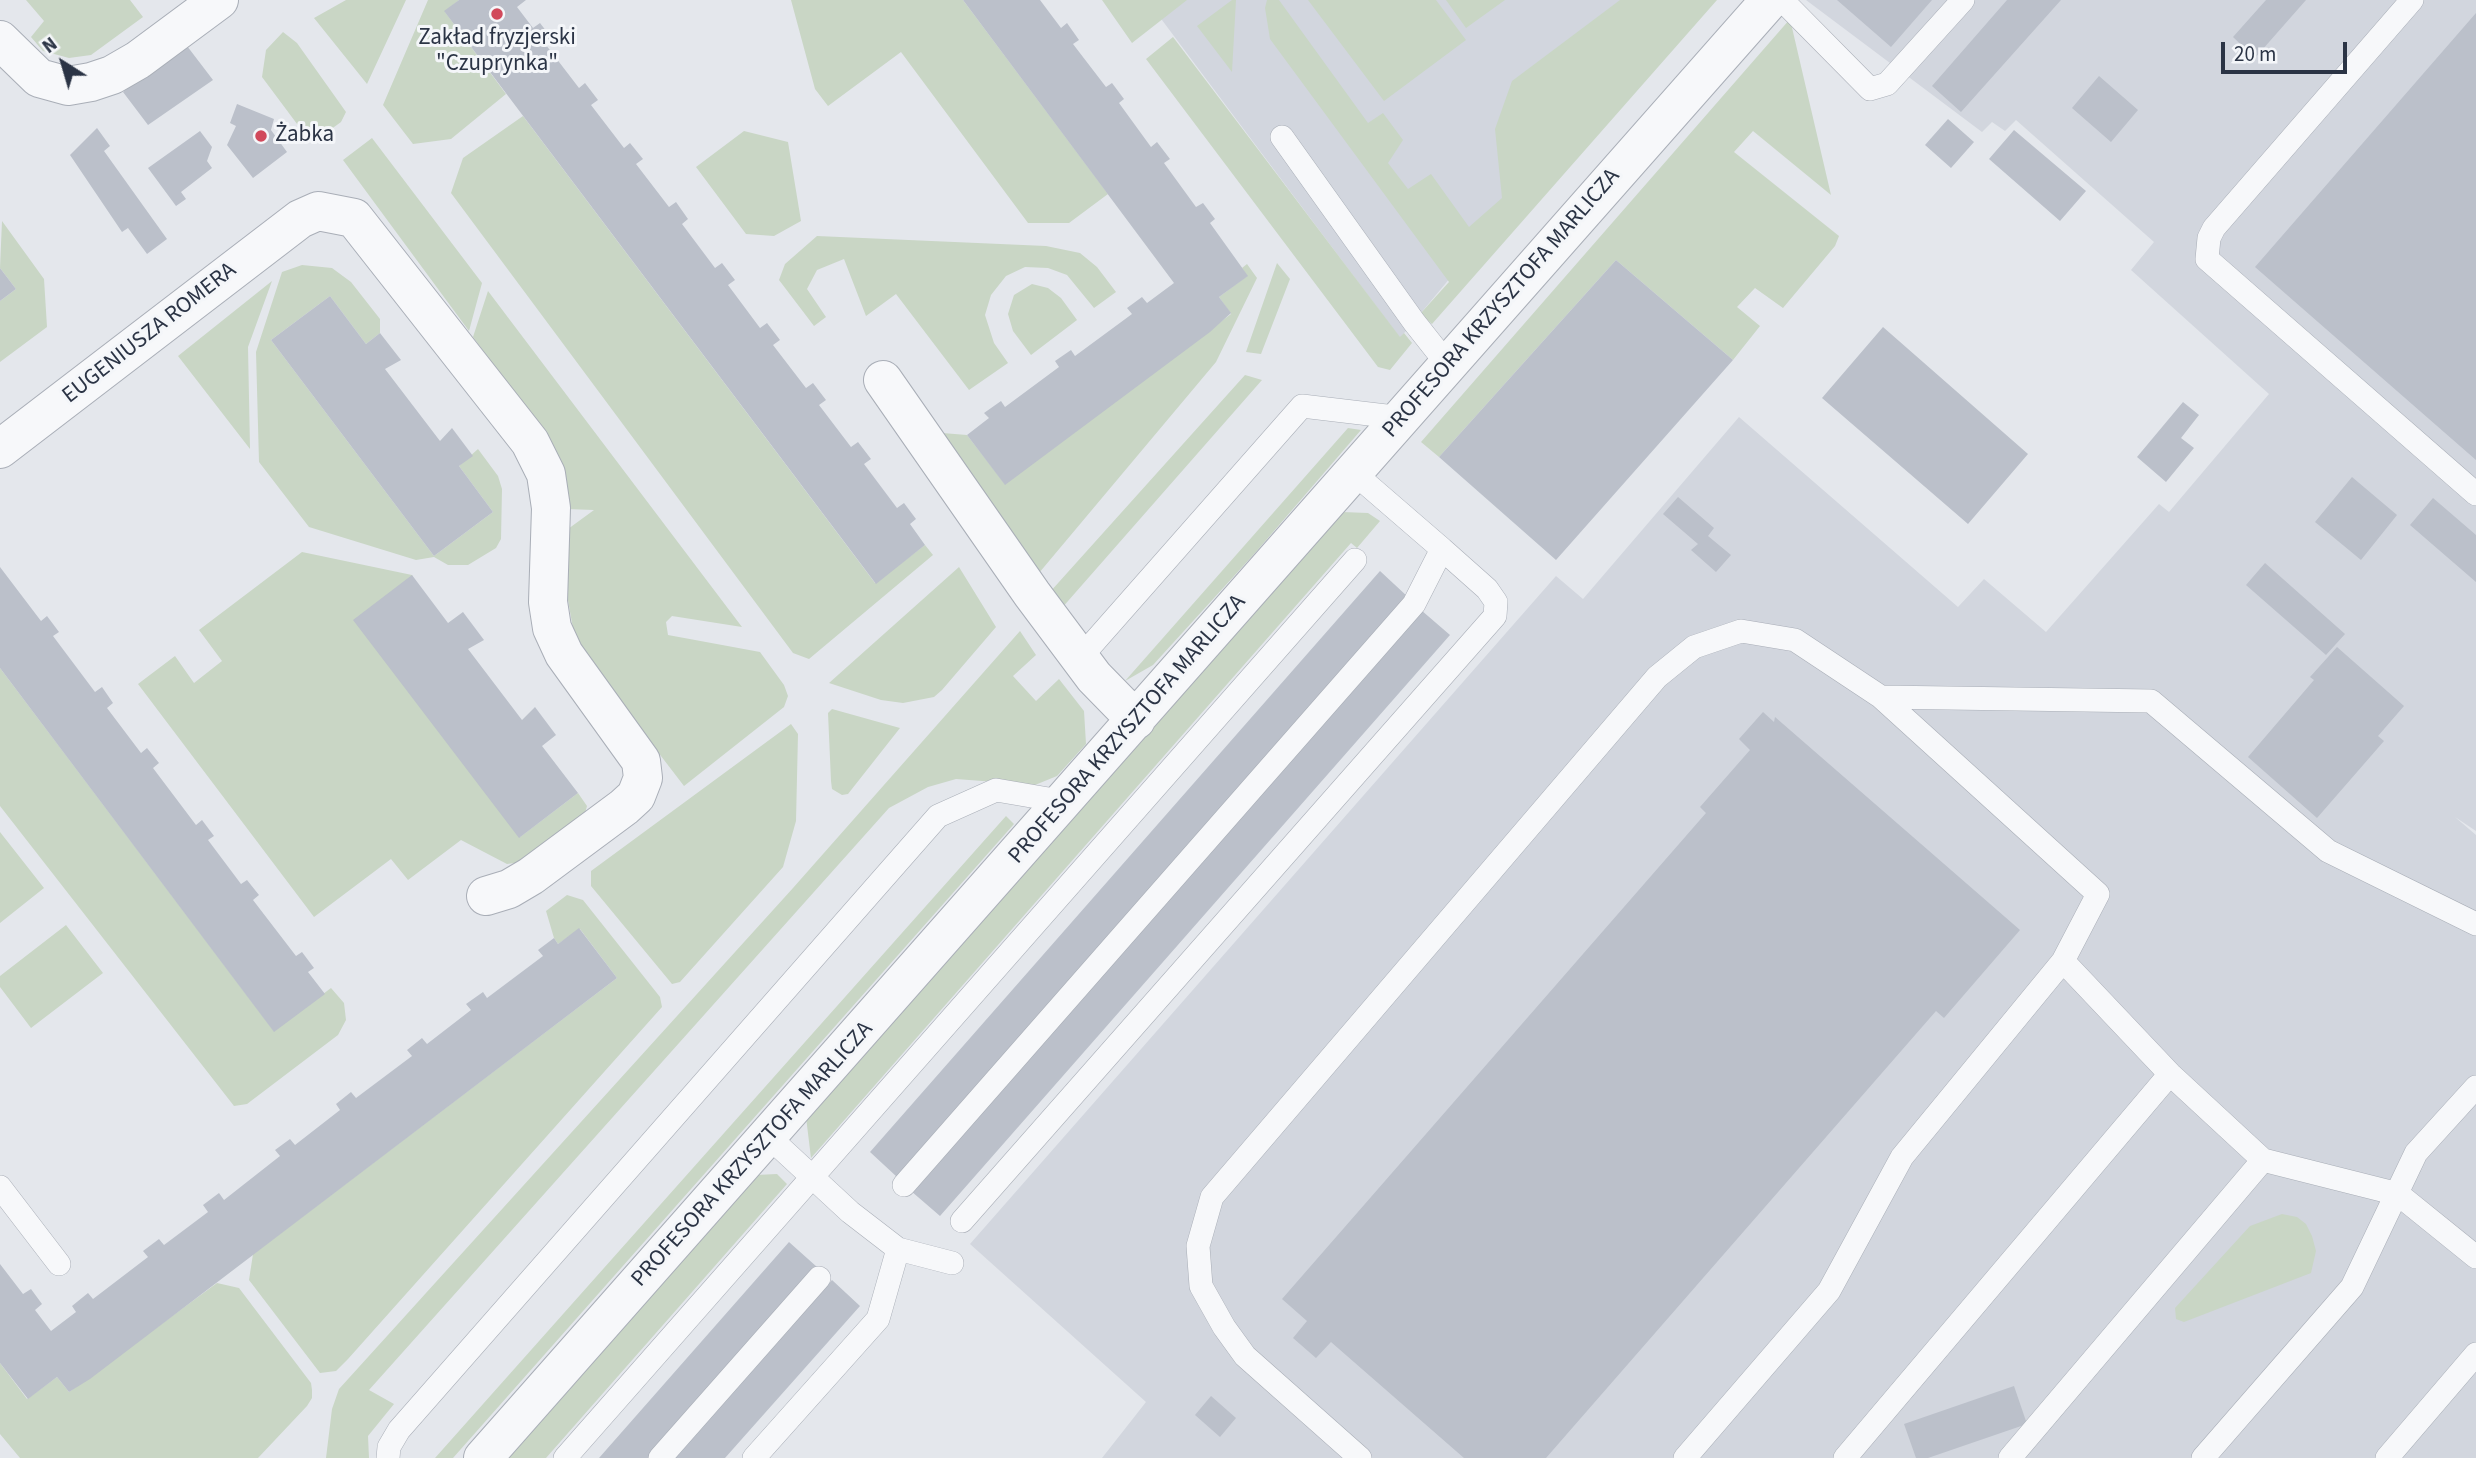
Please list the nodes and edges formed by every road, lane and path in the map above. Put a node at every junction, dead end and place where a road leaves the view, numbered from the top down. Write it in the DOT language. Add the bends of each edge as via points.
graph roads {
  1 [pos="219,0"];
  2 [pos="1770,0"];
  3 [pos="1782,0"];
  4 [pos="1963,0"];
  5 [pos="2412,0"];
  6 [pos="0,40"];
  7 [pos="1282,136"];
  8 [pos="1448,365"];
  9 [pos="883,380"];
  10 [pos="1403,418"];
  11 [pos="0,449"];
  12 [pos="1354,473"];
  13 [pos="2476,494"];
  14 [pos="1442,549"];
  15 [pos="1355,560"];
  16 [pos="1080,659"];
  17 [pos="1881,697"];
  18 [pos="1136,720"];
  19 [pos="1066,802"];
  20 [pos="486,896"];
  21 [pos="2476,924"];
  22 [pos="2063,961"];
  23 [pos="2170,1074"];
  24 [pos="2476,1087"];
  25 [pos="769,1137"];
  26 [pos="2263,1160"];
  27 [pos="814,1179"];
  28 [pos="904,1185"];
  29 [pos="0,1187"];
  30 [pos="2398,1194"];
  31 [pos="962,1221"];
  32 [pos="898,1249"];
  33 [pos="2476,1257"];
  34 [pos="952,1263"];
  35 [pos="59,1264"];
  36 [pos="819,1278"];
  37 [pos="2476,1354"];
  38 [pos="388,1458"];
  39 [pos="484,1458"];
  40 [pos="565,1458"];
  41 [pos="660,1458"];
  42 [pos="754,1458"];
  43 [pos="1360,1458"];
  44 [pos="1685,1458"];
  45 [pos="1845,1458"];
  46 [pos="2010,1458"];
  47 [pos="2203,1458"];
  48 [pos="2386,1458"];
  1 -- 6 [label="street" via="112,75 68,86 39,78"];
  2 -- 8 [label="street, PROFESORA KRZYSZTOFA MARLICZA"];
  3 -- 4 [label="lane" via="1870,89 1887,83"];
  5 -- 13 [label="lane" via="2214,229 2207,259"];
  7 -- 8 [label="lane"];
  8 -- 10 [label="street, PROFESORA KRZYSZTOFA MARLICZA"];
  9 -- 16 [label="street"];
  10 -- 12 [label="street, PROFESORA KRZYSZTOFA MARLICZA"];
  10 -- 16 [label="lane" via="1302,405"];
  11 -- 20 [label="street, EUGENIUSZA ROMERA" via="300,219 318,211 354,218 530,442 546,474 551,509 548,602 552,628 564,654 641,761 643,778 636,796 624,807 531,876"];
  12 -- 14 [label="lane"];
  12 -- 18 [label="street, PROFESORA KRZYSZTOFA MARLICZA"];
  14 -- 28 [label="lane" via="1414,604"];
  14 -- 31 [label="lane" via="1488,589 1496,602 1495,616"];
  15 -- 27 [label="lane"];
  16 -- 18 [label="street"];
  17 -- 21 [label="lane" via="2151,701 2329,851"];
  17 -- 22 [label="lane" via="2098,894"];
  17 -- 43 [label="lane" via="1795,640 1741,631 1694,647 1657,677 1212,1197 1198,1246 1201,1286 1224,1327 1245,1356"];
  18 -- 19 [label="street, PROFESORA KRZYSZTOFA MARLICZA"];
  19 -- 25 [label="street, PROFESORA KRZYSZTOFA MARLICZA"];
  19 -- 38 [label="lane" via="996,790 939,816 399,1430"];
  22 -- 23 [label="lane"];
  22 -- 44 [label="lane" via="1902,1157 1829,1292"];
  23 -- 26 [label="lane"];
  23 -- 45 [label="lane"];
  24 -- 30 [label="lane" via="2416,1153"];
  25 -- 27 [label="lane"];
  25 -- 39 [label="street, PROFESORA KRZYSZTOFA MARLICZA"];
  26 -- 30 [label="lane"];
  26 -- 46 [label="lane"];
  27 -- 32 [label="lane"];
  27 -- 40 [label="lane"];
  29 -- 35 [label="lane"];
  30 -- 33 [label="lane"];
  30 -- 47 [label="lane" via="2352,1287"];
  32 -- 34 [label="lane"];
  32 -- 42 [label="lane" via="878,1319"];
  36 -- 41 [label="lane"];
  37 -- 48 [label="lane"];
}
